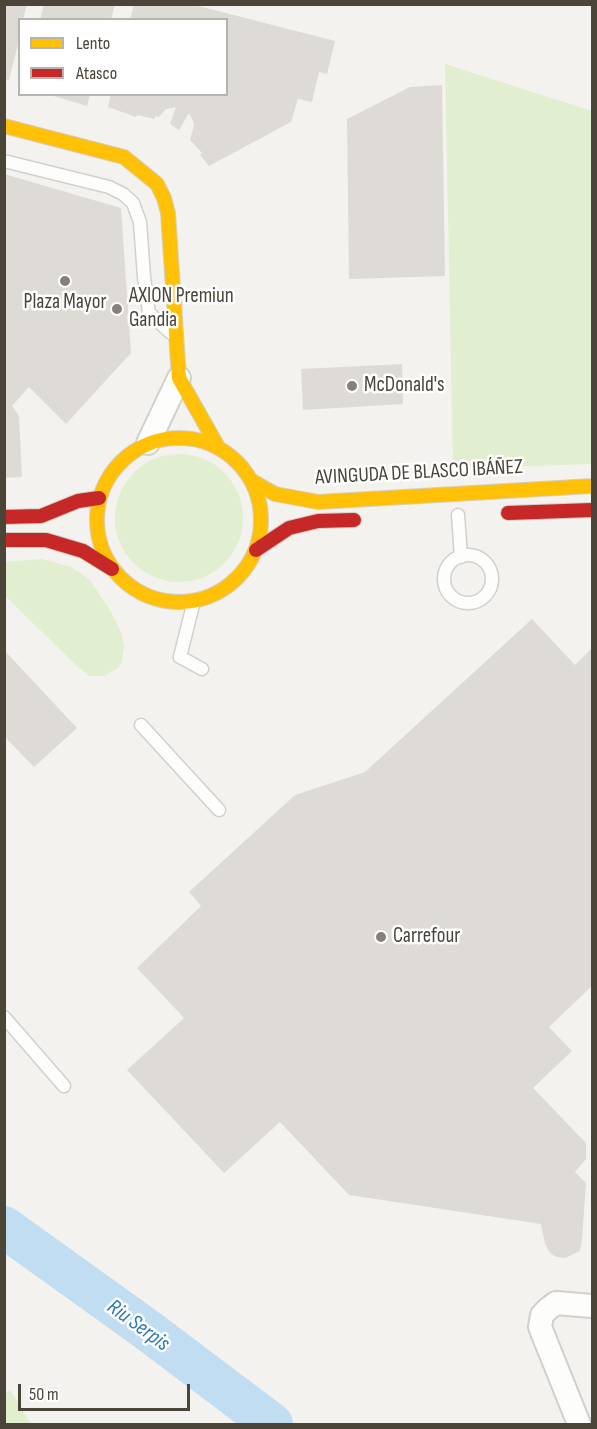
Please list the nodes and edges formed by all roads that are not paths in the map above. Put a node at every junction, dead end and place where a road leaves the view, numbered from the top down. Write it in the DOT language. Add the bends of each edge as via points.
graph roads {
  1 [pos="4,126"];
  2 [pos="4,161"];
  3 [pos="176,338"];
  4 [pos="179,378"];
  5 [pos="147,443"];
  6 [pos="218,447"];
  7 [pos="252,481"];
  8 [pos="592,486"];
  9 [pos="99,498"];
  10 [pos="592,510"];
  11 [pos="491,514"];
  12 [pos="458,515"];
  13 [pos="4,517"];
  14 [pos="372,519"];
  15 [pos="4,540"];
  16 [pos="256,550"];
  17 [pos="461,556"];
  18 [pos="112,569"];
  19 [pos="194,601"];
  20 [pos="202,669"];
  21 [pos="141,724"];
  22 [pos="219,810"];
  23 [pos="4,1017"];
  24 [pos="64,1086"];
  25 [pos="592,1306"];
  26 [pos="579,1425"];
  1 -- 3 [label="main road" via="124,157 157,184 168,213"];
  2 -- 3 [label="lane" via="109,187 133,203 140,222 149,313"];
  3 -- 4 [label="main road"];
  4 -- 5 [label="street"];
  4 -- 6 [label="main road"];
  5 -- 6 [label="main road" via="195,438"];
  5 -- 9 [label="main road" via="126,456 109,475"];
  6 -- 7 [label="main road" via="238,461"];
  7 -- 8 [label="main road, AVINGUDA DE BLASCO IBÁÑEZ" via="275,494 318,502"];
  7 -- 16 [label="main road" via="260,503 261,527"];
  9 -- 13 [label="main road" via="78,501 41,516"];
  9 -- 18 [label="main road" via="98,535"];
  10 -- 11 [label="main road"];
  12 -- 17 [label="lane"];
  14 -- 16 [label="main road, AVINGUDA DE BLASCO IBÁÑEZ" via="318,521 289,528"];
  15 -- 18 [label="main road" via="46,540 83,551"];
  16 -- 19 [label="main road" via="241,574 220,591"];
  18 -- 19 [label="main road" via="144,595 160,600"];
  19 -- 20 [label="lane" via="180,657"];
  21 -- 22 [label="lane"];
  23 -- 24 [label="lane"];
  25 -- 26 [label="street" via="556,1303 542,1315 540,1327"];
}
